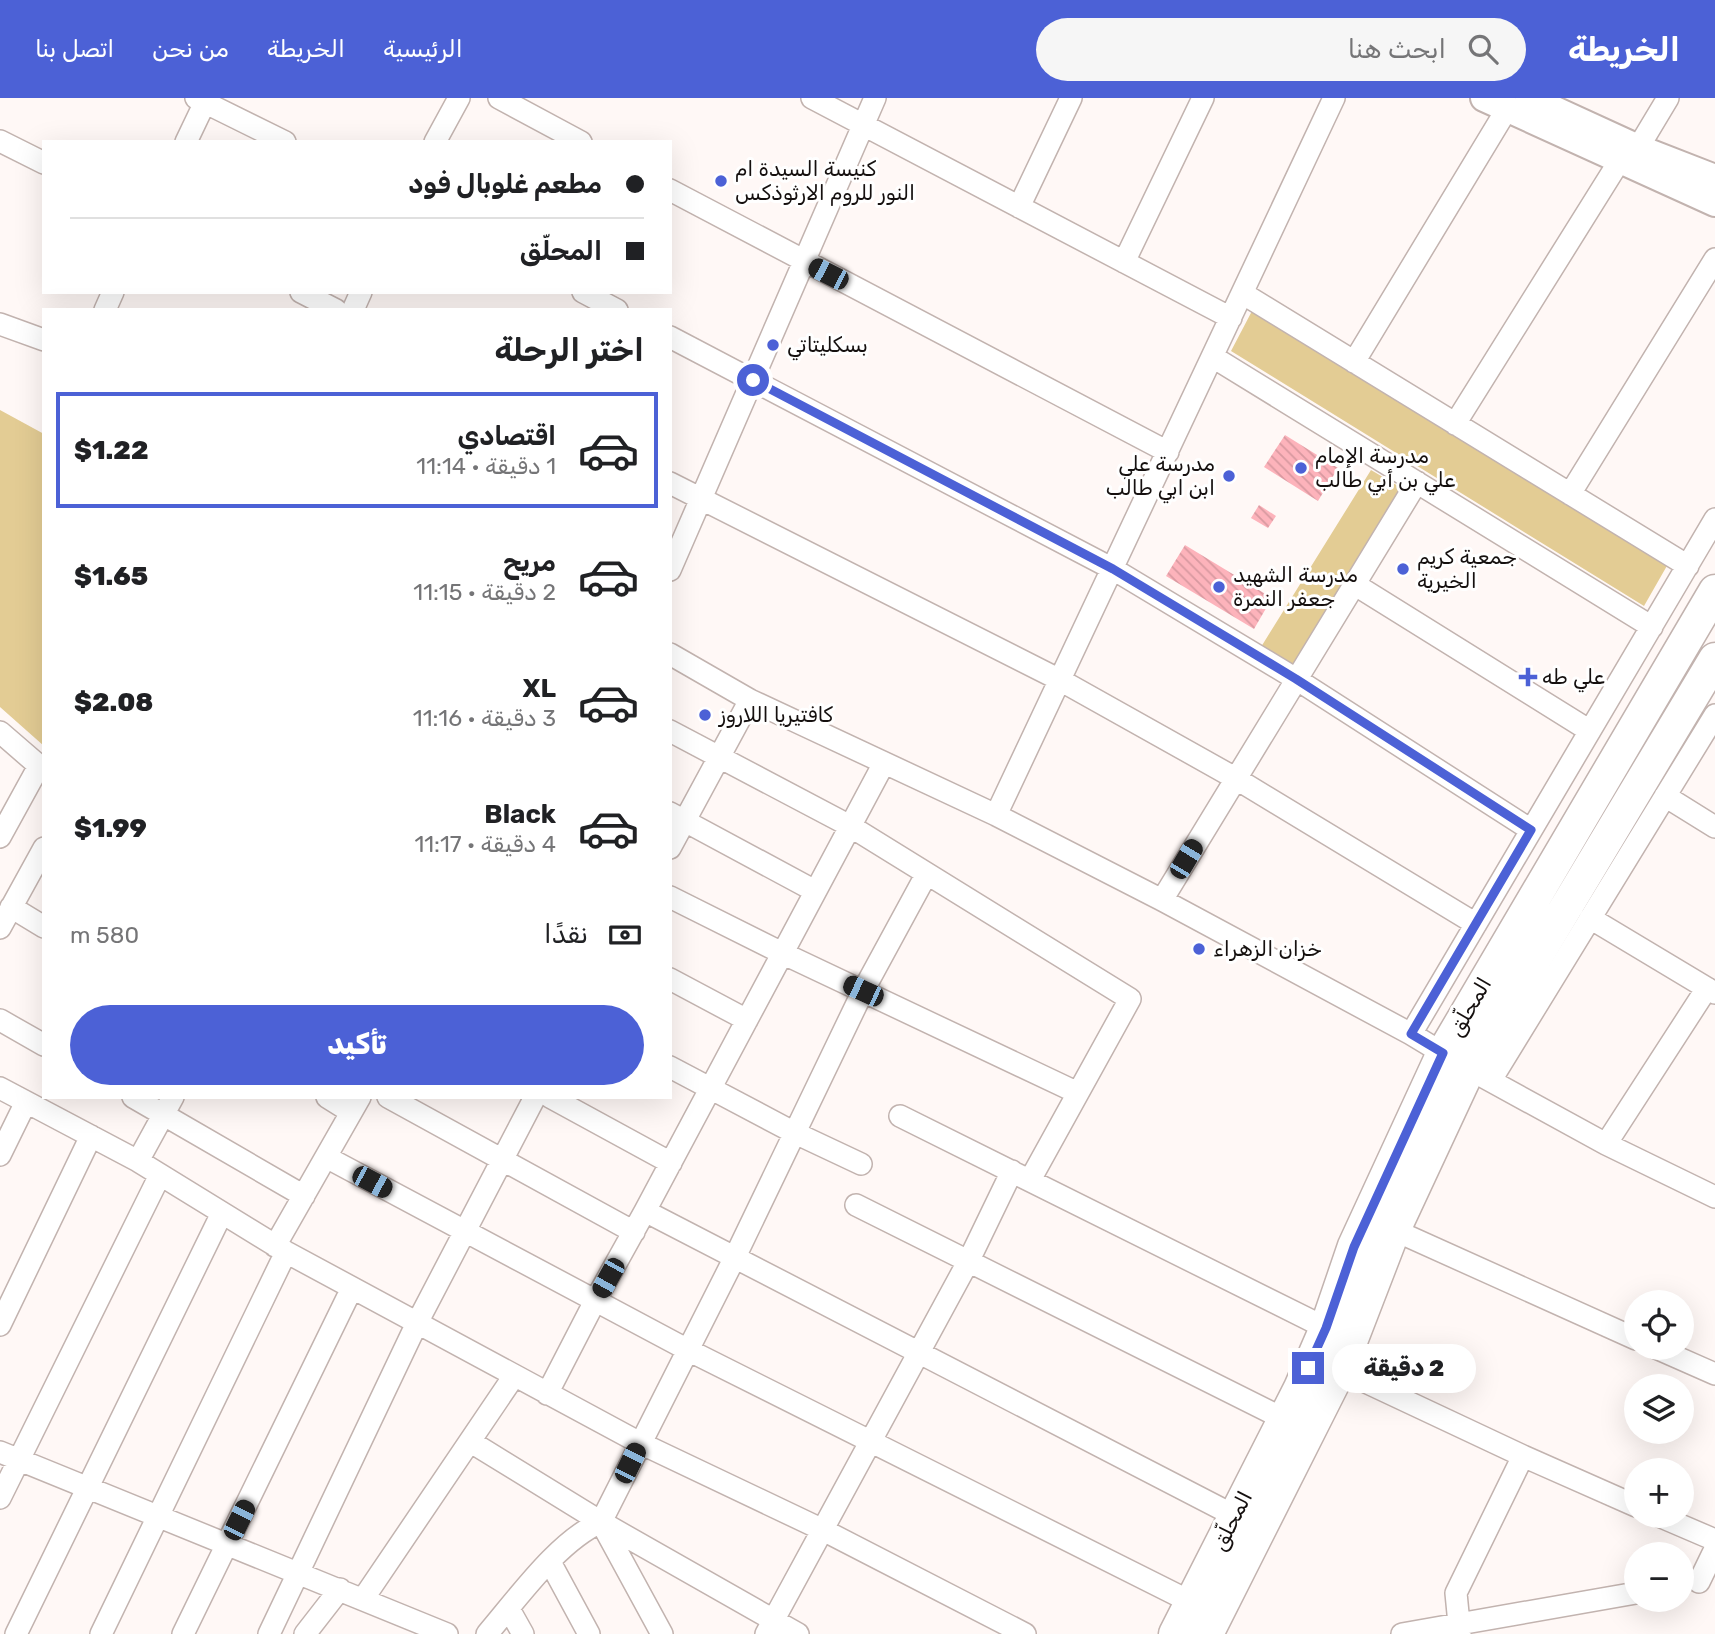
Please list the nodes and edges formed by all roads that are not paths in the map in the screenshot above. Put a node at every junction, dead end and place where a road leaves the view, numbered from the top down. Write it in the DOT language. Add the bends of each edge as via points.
graph roads {
  1 [pos="458,98"];
  2 [pos="499,98"];
  3 [pos="812,98"];
  4 [pos="875,98"];
  5 [pos="1071,98"];
  6 [pos="1203,98"];
  7 [pos="1334,98"];
  8 [pos="1668,98"];
  9 [pos="202,99"];
  10 [pos="1507,102"];
  11 [pos="863,125"];
  12 [pos="187,140"];
  13 [pos="281,140"];
  14 [pos="436,140"];
  15 [pos="577,140"];
  16 [pos="0,141"];
  17 [pos="1629,154"];
  18 [pos="42,162"];
  19 [pos="1715,178"];
  20 [pos="672,191"];
  21 [pos="1715,204"];
  22 [pos="1019,207"];
  23 [pos="1715,259"];
  24 [pos="804,261"];
  25 [pos="1124,262"];
  26 [pos="1242,293"];
  27 [pos="304,294"];
  28 [pos="587,294"];
  29 [pos="332,308"];
  30 [pos="613,308"];
  31 [pos="1231,317"];
  32 [pos="0,324"];
  33 [pos="672,338"];
  34 [pos="42,339"];
  35 [pos="1213,357"];
  36 [pos="1354,362"];
  37 [pos="753,380"];
  38 [pos="1455,424"];
  39 [pos="1168,452"];
  40 [pos="1418,482"];
  41 [pos="672,484"];
  42 [pos="1570,494"];
  43 [pos="701,499"];
  44 [pos="1715,519"];
  45 [pos="672,565"];
  46 [pos="1688,566"];
  47 [pos="1113,569"];
  48 [pos="1354,584"];
  49 [pos="1715,590"];
  50 [pos="1652,627"];
  51 [pos="672,655"];
  52 [pos="1715,659"];
  53 [pos="1296,679"];
  54 [pos="1060,680"];
  55 [pos="750,700"];
  56 [pos="1715,715"];
  57 [pos="1590,731"];
  58 [pos="0,732"];
  59 [pos="672,732"];
  60 [pos="720,757"];
  61 [pos="884,763"];
  62 [pos="42,768"];
  63 [pos="1236,778"];
  64 [pos="1665,796"];
  65 [pos="678,816"];
  66 [pos="996,816"];
  67 [pos="850,826"];
  68 [pos="1715,827"];
  69 [pos="1531,830"];
  70 [pos="0,838"];
  71 [pos="672,840"];
  72 [pos="42,852"];
  73 [pos="926,875"];
  74 [pos="815,891"];
  75 [pos="672,898"];
  76 [pos="1162,900"];
  77 [pos="11,907"];
  78 [pos="1590,918"];
  79 [pos="1476,924"];
  80 [pos="42,926"];
  81 [pos="0,928"];
  82 [pos="782,953"];
  83 [pos="672,980"];
  84 [pos="1711,990"];
  85 [pos="863,991"];
  86 [pos="0,1020"];
  87 [pos="747,1020"];
  88 [pos="1411,1034"];
  89 [pos="42,1044"];
  90 [pos="1468,1067"];
  91 [pos="672,1069"];
  92 [pos="0,1088"];
  93 [pos="710,1089"];
  94 [pos="1078,1093"];
  95 [pos="141,1099"];
  96 [pos="334,1099"];
  97 [pos="392,1099"];
  98 [pos="534,1099"];
  99 [pos="554,1099"];
  100 [pos="26,1102"];
  101 [pos="355,1105"];
  102 [pos="169,1106"];
  103 [pos="900,1116"];
  104 [pos="793,1132"];
  105 [pos="91,1136"];
  106 [pos="1606,1144"];
  107 [pos="0,1155"];
  108 [pos="326,1157"];
  109 [pos="502,1158"];
  110 [pos="138,1161"];
  111 [pos="671,1163"];
  112 [pos="861,1164"];
  113 [pos="160,1175"];
  114 [pos="1021,1176"];
  115 [pos="304,1196"];
  116 [pos="1715,1197"];
  117 [pos="856,1205"];
  118 [pos="645,1211"];
  119 [pos="222,1213"];
  120 [pos="464,1230"];
  121 [pos="1394,1230"];
  122 [pos="634,1232"];
  123 [pos="280,1249"];
  124 [pos="734,1259"];
  125 [pos="969,1260"];
  126 [pos="352,1288"];
  127 [pos="595,1301"];
  128 [pos="417,1323"];
  129 [pos="0,1325"];
  130 [pos="1326,1328"];
  131 [pos="1624,1334"];
  132 [pos="688,1350"];
  133 [pos="917,1353"];
  134 [pos="1683,1360"];
  135 [pos="1340,1370"];
  136 [pos="1715,1374"];
  137 [pos="514,1376"];
  138 [pos="547,1394"];
  139 [pos="1284,1419"];
  140 [pos="872,1441"];
  141 [pos="471,1442"];
  142 [pos="640,1443"];
  143 [pos="10,1456"];
  144 [pos="1523,1456"];
  145 [pos="88,1487"];
  146 [pos="0,1498"];
  147 [pos="1624,1501"];
  148 [pos="158,1516"];
  149 [pos="1235,1516"];
  150 [pos="601,1522"];
  151 [pos="1686,1528"];
  152 [pos="823,1530"];
  153 [pos="1715,1540"];
  154 [pos="227,1544"];
  155 [pos="1715,1549"];
  156 [pos="550,1562"];
  157 [pos="297,1572"];
  158 [pos="1698,1582"];
  159 [pos="340,1589"];
  160 [pos="1624,1595"];
  161 [pos="363,1599"];
  162 [pos="1191,1602"];
  163 [pos="509,1609"];
  164 [pos="769,1628"];
  165 [pos="1459,1629"];
  166 [pos="16,1634"];
  167 [pos="101,1634"];
  168 [pos="183,1634"];
  169 [pos="269,1634"];
  170 [pos="306,1634"];
  171 [pos="447,1634"];
  172 [pos="487,1634"];
  173 [pos="523,1634"];
  174 [pos="589,1634"];
  175 [pos="662,1634"];
  176 [pos="798,1634"];
  177 [pos="1025,1634"];
  178 [pos="1175,1634"];
  179 [pos="1207,1634"];
  180 [pos="1402,1634"];
  1 -- 14 [label="street"];
  2 -- 15 [label="street"];
  3 -- 11 [label="street"];
  4 -- 11 [label="street"];
  5 -- 22 [label="street"];
  6 -- 25 [label="street"];
  7 -- 26 [label="street"];
  8 -- 17 [label="street"];
  9 -- 12 [label="street"];
  9 -- 13 [label="street"];
  10 -- 17 [label="main road"];
  10 -- 36 [label="street"];
  11 -- 22 [label="street"];
  11 -- 24 [label="street"];
  16 -- 18 [label="street"];
  17 -- 19 [label="main road"];
  17 -- 21 [label="main road"];
  17 -- 38 [label="street"];
  20 -- 24 [label="street"];
  22 -- 25 [label="street"];
  23 -- 42 [label="street"];
  24 -- 37 [label="street"];
  24 -- 39 [label="street"];
  25 -- 31 [label="street"];
  26 -- 31 [label="street"];
  26 -- 36 [label="street"];
  27 -- 29 [label="street"];
  28 -- 30 [label="street"];
  31 -- 35 [label="street"];
  32 -- 34 [label="street"];
  33 -- 37 [label="street"];
  35 -- 39 [label="street"];
  35 -- 40 [label="street"];
  36 -- 38 [label="street"];
  37 -- 43 [label="street"];
  37 -- 47 [label="street"];
  38 -- 42 [label="street"];
  39 -- 47 [label="street"];
  40 -- 48 [label="street"];
  40 -- 50 [label="street"];
  41 -- 43 [label="street"];
  42 -- 46 [label="street"];
  43 -- 45 [label="street"];
  43 -- 54 [label="street"];
  44 -- 46 [label="street"];
  46 -- 50 [label="street"];
  47 -- 53 [label="street"];
  47 -- 54 [label="street"];
  48 -- 53 [label="street"];
  48 -- 57 [label="street"];
  49 -- 90 [label="highway, المحلّق"];
  50 -- 57 [label="street"];
  51 -- 55 [label="street"];
  52 -- 90 [label="highway, المحلّق"];
  53 -- 63 [label="street"];
  53 -- 69 [label="street"];
  54 -- 63 [label="street"];
  54 -- 66 [label="street"];
  55 -- 60 [label="street"];
  55 -- 61 [label="street"];
  56 -- 64 [label="street"];
  57 -- 69 [label="street"];
  58 -- 62 [label="street"];
  59 -- 60 [label="street"];
  60 -- 65 [label="street"];
  60 -- 67 [label="street"];
  61 -- 66 [label="street"];
  61 -- 67 [label="street"];
  62 -- 70 [label="street"];
  63 -- 76 [label="street"];
  63 -- 79 [label="street"];
  64 -- 68 [label="street"];
  64 -- 78 [label="street"];
  65 -- 71 [label="street"];
  65 -- 74 [label="street"];
  66 -- 76 [label="street"];
  67 -- 73 [label="street"];
  67 -- 74 [label="street"];
  69 -- 79 [label="street"];
  72 -- 77 [label="street"];
  73 -- 85 [label="street"];
  73 -- 94 [label="street" via="1130,999"];
  74 -- 82 [label="street"];
  75 -- 82 [label="street"];
  76 -- 88 [label="street"];
  77 -- 80 [label="street"];
  77 -- 81 [label="street"];
  78 -- 84 [label="street"];
  78 -- 90 [label="street"];
  79 -- 88 [label="street"];
  82 -- 85 [label="street"];
  82 -- 87 [label="street"];
  83 -- 87 [label="street"];
  84 -- 106 [label="street"];
  85 -- 94 [label="street"];
  85 -- 104 [label="street"];
  86 -- 89 [label="street"];
  87 -- 93 [label="street"];
  88 -- 90 [label="street"];
  90 -- 106 [label="street"];
  90 -- 121 [label="highway, المحلّق"];
  90 -- 130 [label="highway, المحلّق" via="1354,1247"];
  91 -- 93 [label="street"];
  92 -- 100 [label="street"];
  93 -- 104 [label="street"];
  93 -- 111 [label="street"];
  94 -- 114 [label="street"];
  95 -- 102 [label="street"];
  96 -- 101 [label="street"];
  97 -- 109 [label="street"];
  98 -- 109 [label="street"];
  99 -- 111 [label="street"];
  100 -- 105 [label="street"];
  100 -- 107 [label="street"];
  101 -- 108 [label="street"];
  102 -- 110 [label="street"];
  102 -- 115 [label="street"];
  103 -- 114 [label="street"];
  104 -- 112 [label="street"];
  104 -- 124 [label="street"];
  105 -- 110 [label="street"];
  105 -- 129 [label="street"];
  106 -- 116 [label="street"];
  108 -- 115 [label="street"];
  108 -- 120 [label="street"];
  109 -- 120 [label="street"];
  109 -- 122 [label="street"];
  110 -- 113 [label="street"];
  111 -- 118 [label="street"];
  113 -- 119 [label="street"];
  113 -- 143 [label="street"];
  114 -- 125 [label="street"];
  114 -- 130 [label="street"];
  115 -- 123 [label="street"];
  117 -- 125 [label="street"];
  118 -- 122 [label="street"];
  118 -- 124 [label="street"];
  119 -- 123 [label="street"];
  119 -- 145 [label="street"];
  120 -- 127 [label="street"];
  120 -- 128 [label="street"];
  121 -- 131 [label="street"];
  121 -- 135 [label="highway, المحلّق"];
  122 -- 127 [label="street"];
  123 -- 126 [label="street"];
  123 -- 148 [label="street"];
  124 -- 132 [label="street"];
  124 -- 133 [label="street"];
  125 -- 133 [label="street"];
  125 -- 139 [label="street"];
  126 -- 128 [label="street"];
  126 -- 154 [label="street"];
  127 -- 132 [label="street"];
  127 -- 138 [label="street"];
  128 -- 137 [label="street"];
  128 -- 157 [label="street"];
  130 -- 139 [label="highway, المحلّق"];
  132 -- 140 [label="street"];
  132 -- 142 [label="street"];
  133 -- 140 [label="street"];
  133 -- 149 [label="street"];
  134 -- 136 [label="street"];
  135 -- 144 [label="street"];
  135 -- 179 [label="highway, المحلّق"];
  137 -- 138 [label="street"];
  137 -- 141 [label="street"];
  138 -- 142 [label="street"];
  139 -- 149 [label="highway, المحلّق"];
  140 -- 152 [label="street"];
  140 -- 162 [label="street"];
  141 -- 150 [label="street"];
  141 -- 161 [label="street"];
  142 -- 150 [label="street"];
  142 -- 152 [label="street"];
  143 -- 145 [label="street"];
  143 -- 146 [label="street"];
  144 -- 147 [label="street"];
  144 -- 165 [label="street" via="1456,1593"];
  145 -- 148 [label="street"];
  145 -- 166 [label="street"];
  148 -- 154 [label="street"];
  148 -- 167 [label="street"];
  149 -- 162 [label="highway, المحلّق"];
  150 -- 156 [label="street" via="585,1529"];
  150 -- 164 [label="street"];
  150 -- 175 [label="street"];
  151 -- 153 [label="street"];
  152 -- 164 [label="street"];
  152 -- 177 [label="street"];
  154 -- 157 [label="street"];
  154 -- 168 [label="street"];
  155 -- 158 [label="street"];
  156 -- 163 [label="street"];
  156 -- 174 [label="street"];
  157 -- 159 [label="street"];
  157 -- 169 [label="street"];
  159 -- 161 [label="street"];
  159 -- 170 [label="street"];
  160 -- 165 [label="street"];
  161 -- 171 [label="street"];
  162 -- 178 [label="highway, المحلّق"];
  163 -- 172 [label="street"];
  163 -- 173 [label="street"];
  164 -- 176 [label="street"];
  165 -- 180 [label="street"];
}
